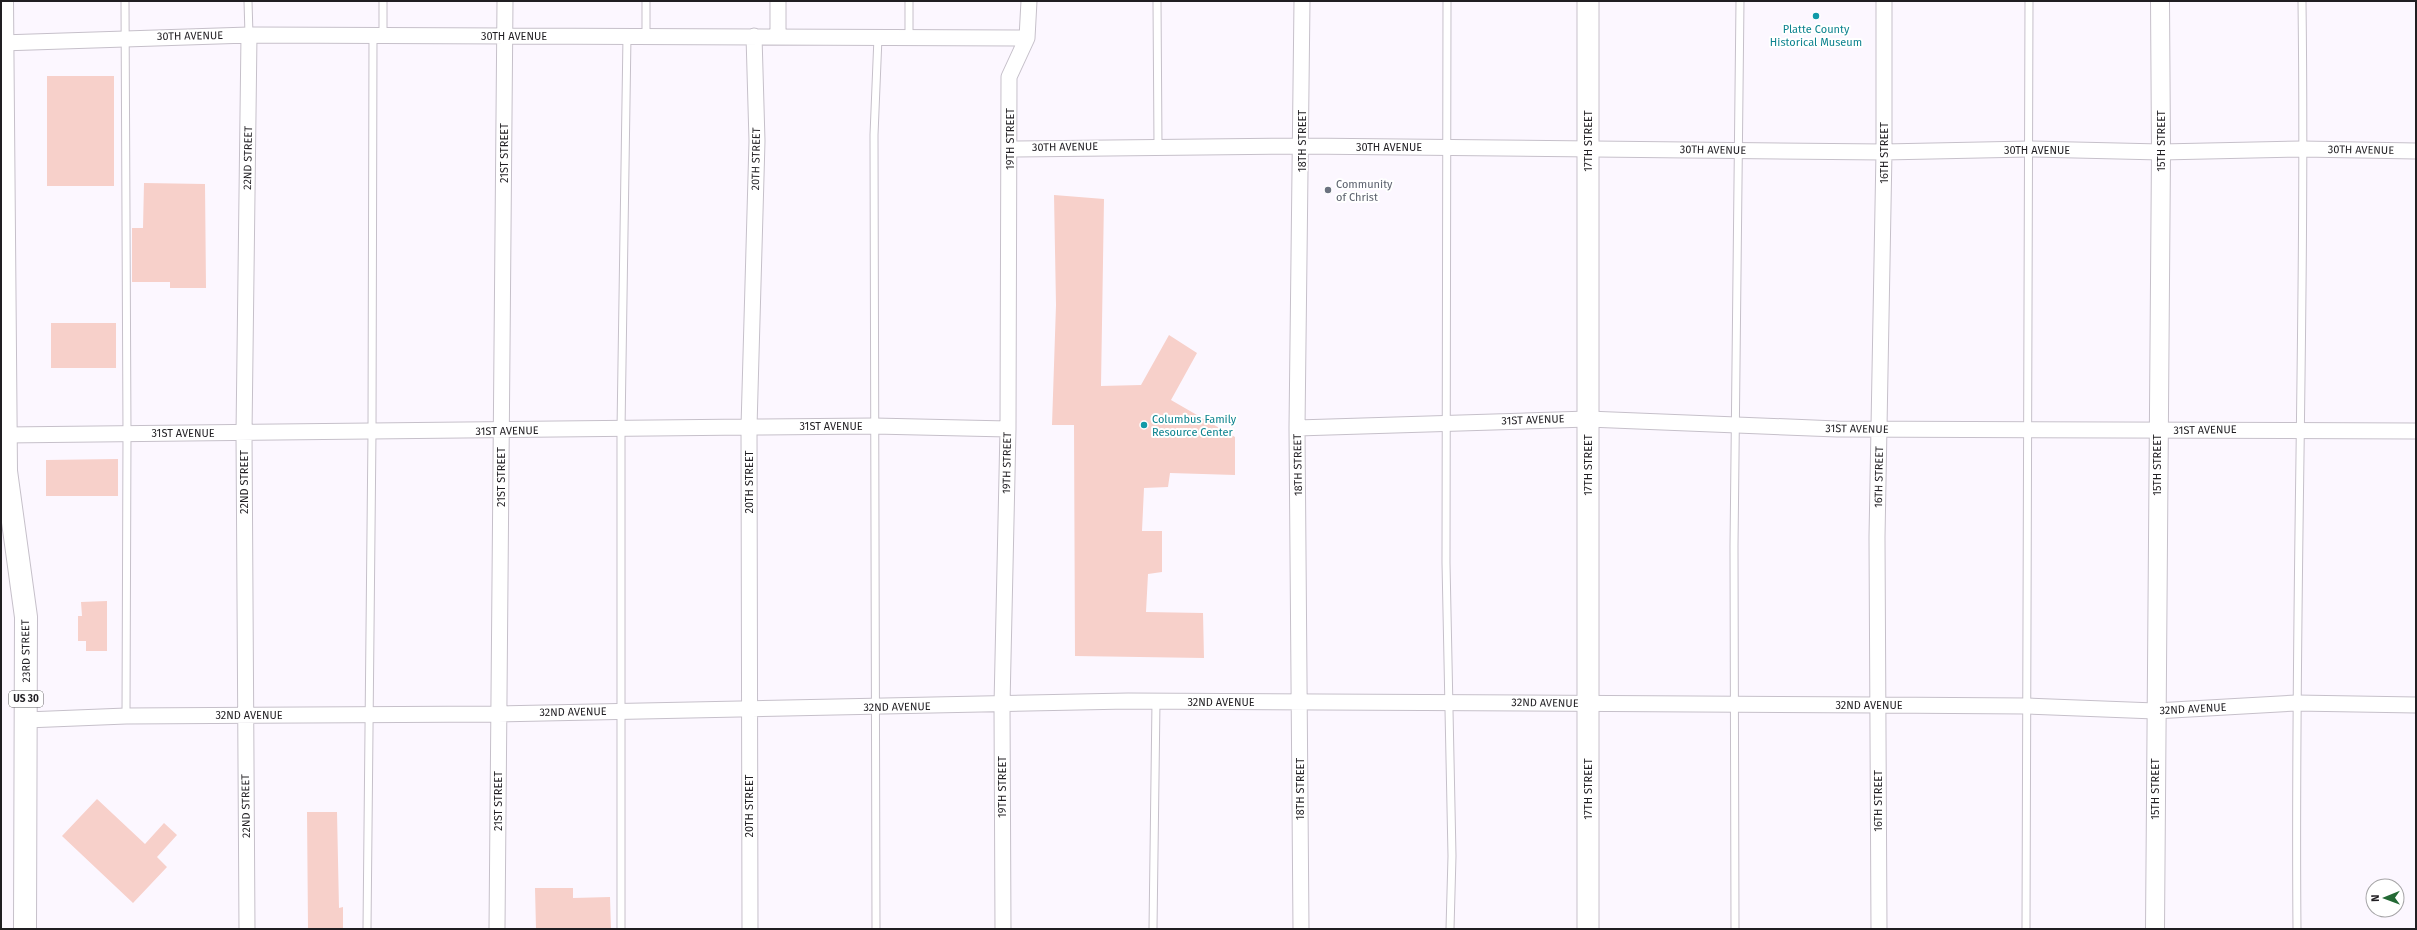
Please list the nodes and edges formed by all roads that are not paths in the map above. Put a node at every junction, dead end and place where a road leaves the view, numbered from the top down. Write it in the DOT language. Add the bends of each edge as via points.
graph roads {
  1 [pos="2,1"];
  2 [pos="126,1"];
  3 [pos="248,1"];
  4 [pos="383,1"];
  5 [pos="505,1"];
  6 [pos="646,1"];
  7 [pos="778,1"];
  8 [pos="909,1"];
  9 [pos="1029,1"];
  10 [pos="1157,1"];
  11 [pos="1302,1"];
  12 [pos="1447,1"];
  13 [pos="1588,1"];
  14 [pos="1740,1"];
  15 [pos="1884,1"];
  16 [pos="2029,1"];
  17 [pos="2160,1"];
  18 [pos="2302,1"];
  19 [pos="249,35"];
  20 [pos="378,35"];
  21 [pos="627,36"];
  22 [pos="646,36"];
  23 [pos="754,36"];
  24 [pos="778,36"];
  25 [pos="126,37"];
  26 [pos="505,37"];
  27 [pos="878,37"];
  28 [pos="909,37"];
  29 [pos="1027,38"];
  30 [pos="1,43"];
  31 [pos="1158,146"];
  32 [pos="1302,146"];
  33 [pos="1445,147"];
  34 [pos="1010,148"];
  35 [pos="1588,149"];
  36 [pos="2302,149"];
  37 [pos="2029,150"];
  38 [pos="1738,151"];
  39 [pos="2416,151"];
  40 [pos="1884,152"];
  41 [pos="2161,152"];
  42 [pos="3,305"];
  43 [pos="1588,418"];
  44 [pos="1446,423"];
  45 [pos="1736,425"];
  46 [pos="874,426"];
  47 [pos="749,427"];
  48 [pos="621,428"];
  49 [pos="1297,428"];
  50 [pos="1008,429"];
  51 [pos="2299,429"];
  52 [pos="1880,430"];
  53 [pos="502,431"];
  54 [pos="2027,431"];
  55 [pos="2158,431"];
  56 [pos="2416,431"];
  57 [pos="372,432"];
  58 [pos="244,433"];
  59 [pos="127,434"];
  60 [pos="3,435"];
  61 [pos="6,471"];
  62 [pos="1,509"];
  63 [pos="1156,702"];
  64 [pos="1300,702"];
  65 [pos="1449,702"];
  66 [pos="2296,703"];
  67 [pos="1588,704"];
  68 [pos="1002,705"];
  69 [pos="1735,705"];
  70 [pos="1878,705"];
  71 [pos="2416,705"];
  72 [pos="2026,706"];
  73 [pos="874,708"];
  74 [pos="748,710"];
  75 [pos="621,712"];
  76 [pos="2155,712"];
  77 [pos="369,714"];
  78 [pos="498,714"];
  79 [pos="244,715"];
  80 [pos="126,716"];
  81 [pos="26,720"];
  82 [pos="25,929"];
  83 [pos="247,929"];
  84 [pos="367,929"];
  85 [pos="497,929"];
  86 [pos="621,929"];
  87 [pos="750,929"];
  88 [pos="876,929"];
  89 [pos="1003,929"];
  90 [pos="1153,929"];
  91 [pos="1301,929"];
  92 [pos="1450,929"];
  93 [pos="1588,929"];
  94 [pos="1735,929"];
  95 [pos="1879,929"];
  96 [pos="2026,929"];
  97 [pos="2155,929"];
  98 [pos="2297,929"];
  1 -- 30 [label="highway, 23RD STREET / US 30"];
  2 -- 25 [label="lane"];
  3 -- 19 [label="lane"];
  4 -- 20 [label="lane"];
  5 -- 26 [label="street, 21ST STREET"];
  6 -- 22 [label="lane"];
  7 -- 24 [label="street"];
  8 -- 28 [label="lane"];
  9 -- 29 [label="street, 19TH STREET"];
  10 -- 31 [label="lane"];
  11 -- 32 [label="street, 18TH STREET"];
  12 -- 33 [label="lane"];
  13 -- 35 [label="main road, 17TH STREET"];
  14 -- 38 [label="lane"];
  15 -- 40 [label="street, 16TH STREET"];
  16 -- 37 [label="lane"];
  17 -- 41 [label="street, 15TH STREET"];
  18 -- 36 [label="lane"];
  19 -- 20 [label="street, 30TH AVENUE"];
  19 -- 25 [label="street, 30TH AVENUE"];
  19 -- 58 [label="street, 22ND STREET"];
  20 -- 26 [label="street, 30TH AVENUE"];
  20 -- 57 [label="lane"];
  21 -- 22 [label="street, 30TH AVENUE"];
  21 -- 26 [label="street, 30TH AVENUE"];
  21 -- 48 [label="lane"];
  22 -- 23 [label="street, 30TH AVENUE"];
  23 -- 24 [label="street, 30TH AVENUE"];
  23 -- 47 [label="street, 20TH STREET" via="757,141"];
  24 -- 27 [label="street, 30TH AVENUE"];
  25 -- 30 [label="street, 30TH AVENUE"];
  25 -- 59 [label="lane"];
  26 -- 53 [label="street, 21ST STREET"];
  27 -- 28 [label="street, 30TH AVENUE"];
  27 -- 46 [label="lane" via="874,143"];
  28 -- 29 [label="street, 30TH AVENUE"];
  29 -- 34 [label="street, 19TH STREET" via="1010,77"];
  30 -- 42 [label="highway, 23RD STREET / US 30"];
  31 -- 32 [label="street, 30TH AVENUE"];
  31 -- 34 [label="street, 30TH AVENUE"];
  32 -- 33 [label="street, 30TH AVENUE"];
  32 -- 49 [label="street, 18TH STREET"];
  33 -- 35 [label="street, 30TH AVENUE"];
  33 -- 44 [label="lane"];
  34 -- 50 [label="street, 19TH STREET"];
  35 -- 38 [label="street, 30TH AVENUE"];
  35 -- 43 [label="main road, 17TH STREET"];
  36 -- 39 [label="street, 30TH AVENUE"];
  36 -- 41 [label="street, 30TH AVENUE"];
  36 -- 51 [label="lane"];
  37 -- 40 [label="street, 30TH AVENUE"];
  37 -- 41 [label="street, 30TH AVENUE"];
  37 -- 54 [label="lane"];
  38 -- 40 [label="street, 30TH AVENUE"];
  38 -- 45 [label="lane"];
  40 -- 52 [label="street, 16TH STREET"];
  41 -- 55 [label="street, 15TH STREET"];
  42 -- 60 [label="highway, 23RD STREET / US 30"];
  43 -- 44 [label="street, 31ST AVENUE"];
  43 -- 45 [label="street, 31ST AVENUE"];
  43 -- 67 [label="main road, 17TH STREET"];
  44 -- 49 [label="street, 31ST AVENUE"];
  44 -- 65 [label="lane"];
  45 -- 52 [label="street, 31ST AVENUE"];
  45 -- 69 [label="lane"];
  46 -- 47 [label="street, 31ST AVENUE"];
  46 -- 50 [label="street, 31ST AVENUE"];
  46 -- 73 [label="lane"];
  47 -- 48 [label="street, 31ST AVENUE"];
  47 -- 74 [label="street, 20TH STREET"];
  48 -- 53 [label="street, 31ST AVENUE"];
  48 -- 75 [label="lane"];
  49 -- 64 [label="street, 18TH STREET"];
  50 -- 68 [label="street, 19TH STREET"];
  51 -- 55 [label="street, 31ST AVENUE"];
  51 -- 56 [label="street, 31ST AVENUE"];
  51 -- 66 [label="lane"];
  52 -- 54 [label="street, 31ST AVENUE"];
  52 -- 70 [label="street, 16TH STREET"];
  53 -- 57 [label="street, 31ST AVENUE"];
  53 -- 78 [label="street, 21ST STREET"];
  54 -- 55 [label="street, 31ST AVENUE"];
  54 -- 72 [label="lane"];
  55 -- 76 [label="street, 15TH STREET"];
  57 -- 58 [label="street, 31ST AVENUE"];
  57 -- 77 [label="lane"];
  58 -- 59 [label="street, 31ST AVENUE"];
  58 -- 79 [label="street, 22ND STREET"];
  59 -- 60 [label="street, 31ST AVENUE"];
  59 -- 80 [label="lane"];
  60 -- 61 [label="highway, 23RD STREET / US 30"];
  61 -- 62 [label="highway, 23RD STREET / US 30"];
  61 -- 81 [label="highway, 23RD STREET / US 30" via="26,617"];
  63 -- 64 [label="street, 32ND AVENUE"];
  63 -- 68 [label="street, 32ND AVENUE"];
  63 -- 90 [label="lane"];
  64 -- 65 [label="street, 32ND AVENUE"];
  64 -- 91 [label="street, 18TH STREET"];
  65 -- 67 [label="street, 32ND AVENUE"];
  65 -- 92 [label="lane" via="1452,856"];
  66 -- 71 [label="street, 32ND AVENUE"];
  66 -- 76 [label="street, 32ND AVENUE"];
  66 -- 98 [label="lane"];
  67 -- 69 [label="street, 32ND AVENUE"];
  67 -- 93 [label="main road, 17TH STREET"];
  68 -- 73 [label="street, 32ND AVENUE"];
  68 -- 89 [label="street, 19TH STREET"];
  69 -- 70 [label="street, 32ND AVENUE"];
  69 -- 94 [label="lane"];
  70 -- 72 [label="street, 32ND AVENUE"];
  70 -- 95 [label="street, 16TH STREET"];
  72 -- 76 [label="street, 32ND AVENUE"];
  72 -- 96 [label="lane"];
  73 -- 74 [label="street, 32ND AVENUE"];
  73 -- 88 [label="lane"];
  74 -- 75 [label="street, 32ND AVENUE"];
  74 -- 87 [label="street, 20TH STREET"];
  75 -- 78 [label="street, 32ND AVENUE"];
  75 -- 86 [label="lane"];
  76 -- 97 [label="street, 15TH STREET"];
  77 -- 78 [label="street, 32ND AVENUE"];
  77 -- 79 [label="street, 32ND AVENUE"];
  77 -- 84 [label="lane"];
  78 -- 85 [label="street, 21ST STREET"];
  79 -- 80 [label="street, 32ND AVENUE"];
  79 -- 83 [label="street, 22ND STREET"];
  80 -- 81 [label="street, 32ND AVENUE"];
  81 -- 82 [label="highway, 23RD STREET / US 30"];
}
